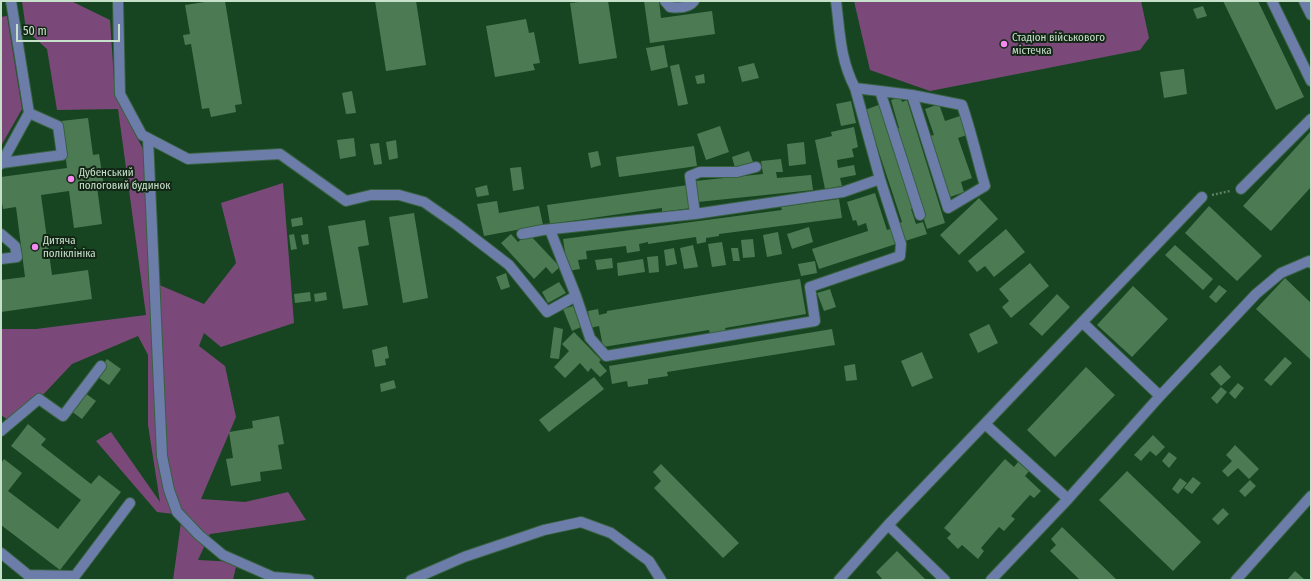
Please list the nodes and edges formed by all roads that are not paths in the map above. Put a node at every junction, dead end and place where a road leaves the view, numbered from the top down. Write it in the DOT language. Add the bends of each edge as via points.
graph roads {
  1 [pos="11,1"];
  2 [pos="118,1"];
  3 [pos="665,1"];
  4 [pos="694,1"];
  5 [pos="836,1"];
  6 [pos="1272,1"];
  7 [pos="1304,1"];
  8 [pos="1311,15"];
  9 [pos="1311,81"];
  10 [pos="855,88"];
  11 [pos="880,91"];
  12 [pos="912,95"];
  13 [pos="29,113"];
  14 [pos="1311,119"];
  15 [pos="148,138"];
  16 [pos="2,164"];
  17 [pos="756,167"];
  18 [pos="880,179"];
  19 [pos="1240,189"];
  20 [pos="1202,197"];
  21 [pos="695,214"];
  22 [pos="920,215"];
  23 [pos="550,230"];
  24 [pos="1,234"];
  25 [pos="522,234"];
  26 [pos="1,259"];
  27 [pos="1310,261"];
  28 [pos="576,296"];
  29 [pos="1082,322"];
  30 [pos="101,366"];
  31 [pos="1160,396"];
  32 [pos="985,424"];
  33 [pos="1,431"];
  34 [pos="1311,496"];
  35 [pos="1068,498"];
  36 [pos="130,503"];
  37 [pos="888,525"];
  38 [pos="1,553"];
  39 [pos="309,580"];
  40 [pos="411,580"];
  41 [pos="661,580"];
  42 [pos="839,580"];
  43 [pos="945,580"];
  44 [pos="991,580"];
  45 [pos="1236,580"];
  1 -- 13 [label="street"];
  2 -- 15 [label="street" via="120,94 142,135"];
  3 -- 4 [label="street" via="670,7 676,8 687,6"];
  5 -- 10 [label="street" via="843,56"];
  6 -- 9 [label="street"];
  7 -- 8 [label="street"];
  10 -- 11 [label="street"];
  10 -- 18 [label="street"];
  11 -- 12 [label="street"];
  11 -- 22 [label="street"];
  12 -- 12 [label="street" via="926,140 948,208 985,186 973,136 962,104"];
  13 -- 16 [label="street"];
  13 -- 16 [label="street" via="58,126 62,155"];
  14 -- 19 [label="street"];
  15 -- 28 [label="street" via="188,159 280,154 346,200 371,195 399,195 424,202 509,265 547,312"];
  15 -- 39 [label="street" via="162,456 169,490 177,512 223,555 273,577"];
  17 -- 21 [label="street" via="737,172 700,172 690,176"];
  18 -- 21 [label="street" via="843,192"];
  18 -- 28 [label="street" via="901,244 900,256 810,287 815,321 606,356 590,338"];
  20 -- 29 [label="street"];
  21 -- 23 [label="street"];
  23 -- 25 [label="street"];
  23 -- 28 [label="street"];
  24 -- 26 [label="street" via="15,246 17,257"];
  27 -- 31 [label="street" via="1281,273 1256,294"];
  29 -- 31 [label="street"];
  29 -- 32 [label="street"];
  30 -- 33 [label="street" via="63,416 39,398"];
  31 -- 35 [label="street"];
  32 -- 35 [label="street"];
  32 -- 37 [label="street"];
  34 -- 45 [label="street"];
  35 -- 44 [label="street"];
  36 -- 38 [label="street" via="75,576 28,575"];
  37 -- 42 [label="street"];
  37 -- 43 [label="street"];
  40 -- 41 [label="street" via="471,555 544,530 581,522 611,532 649,561"];
}
